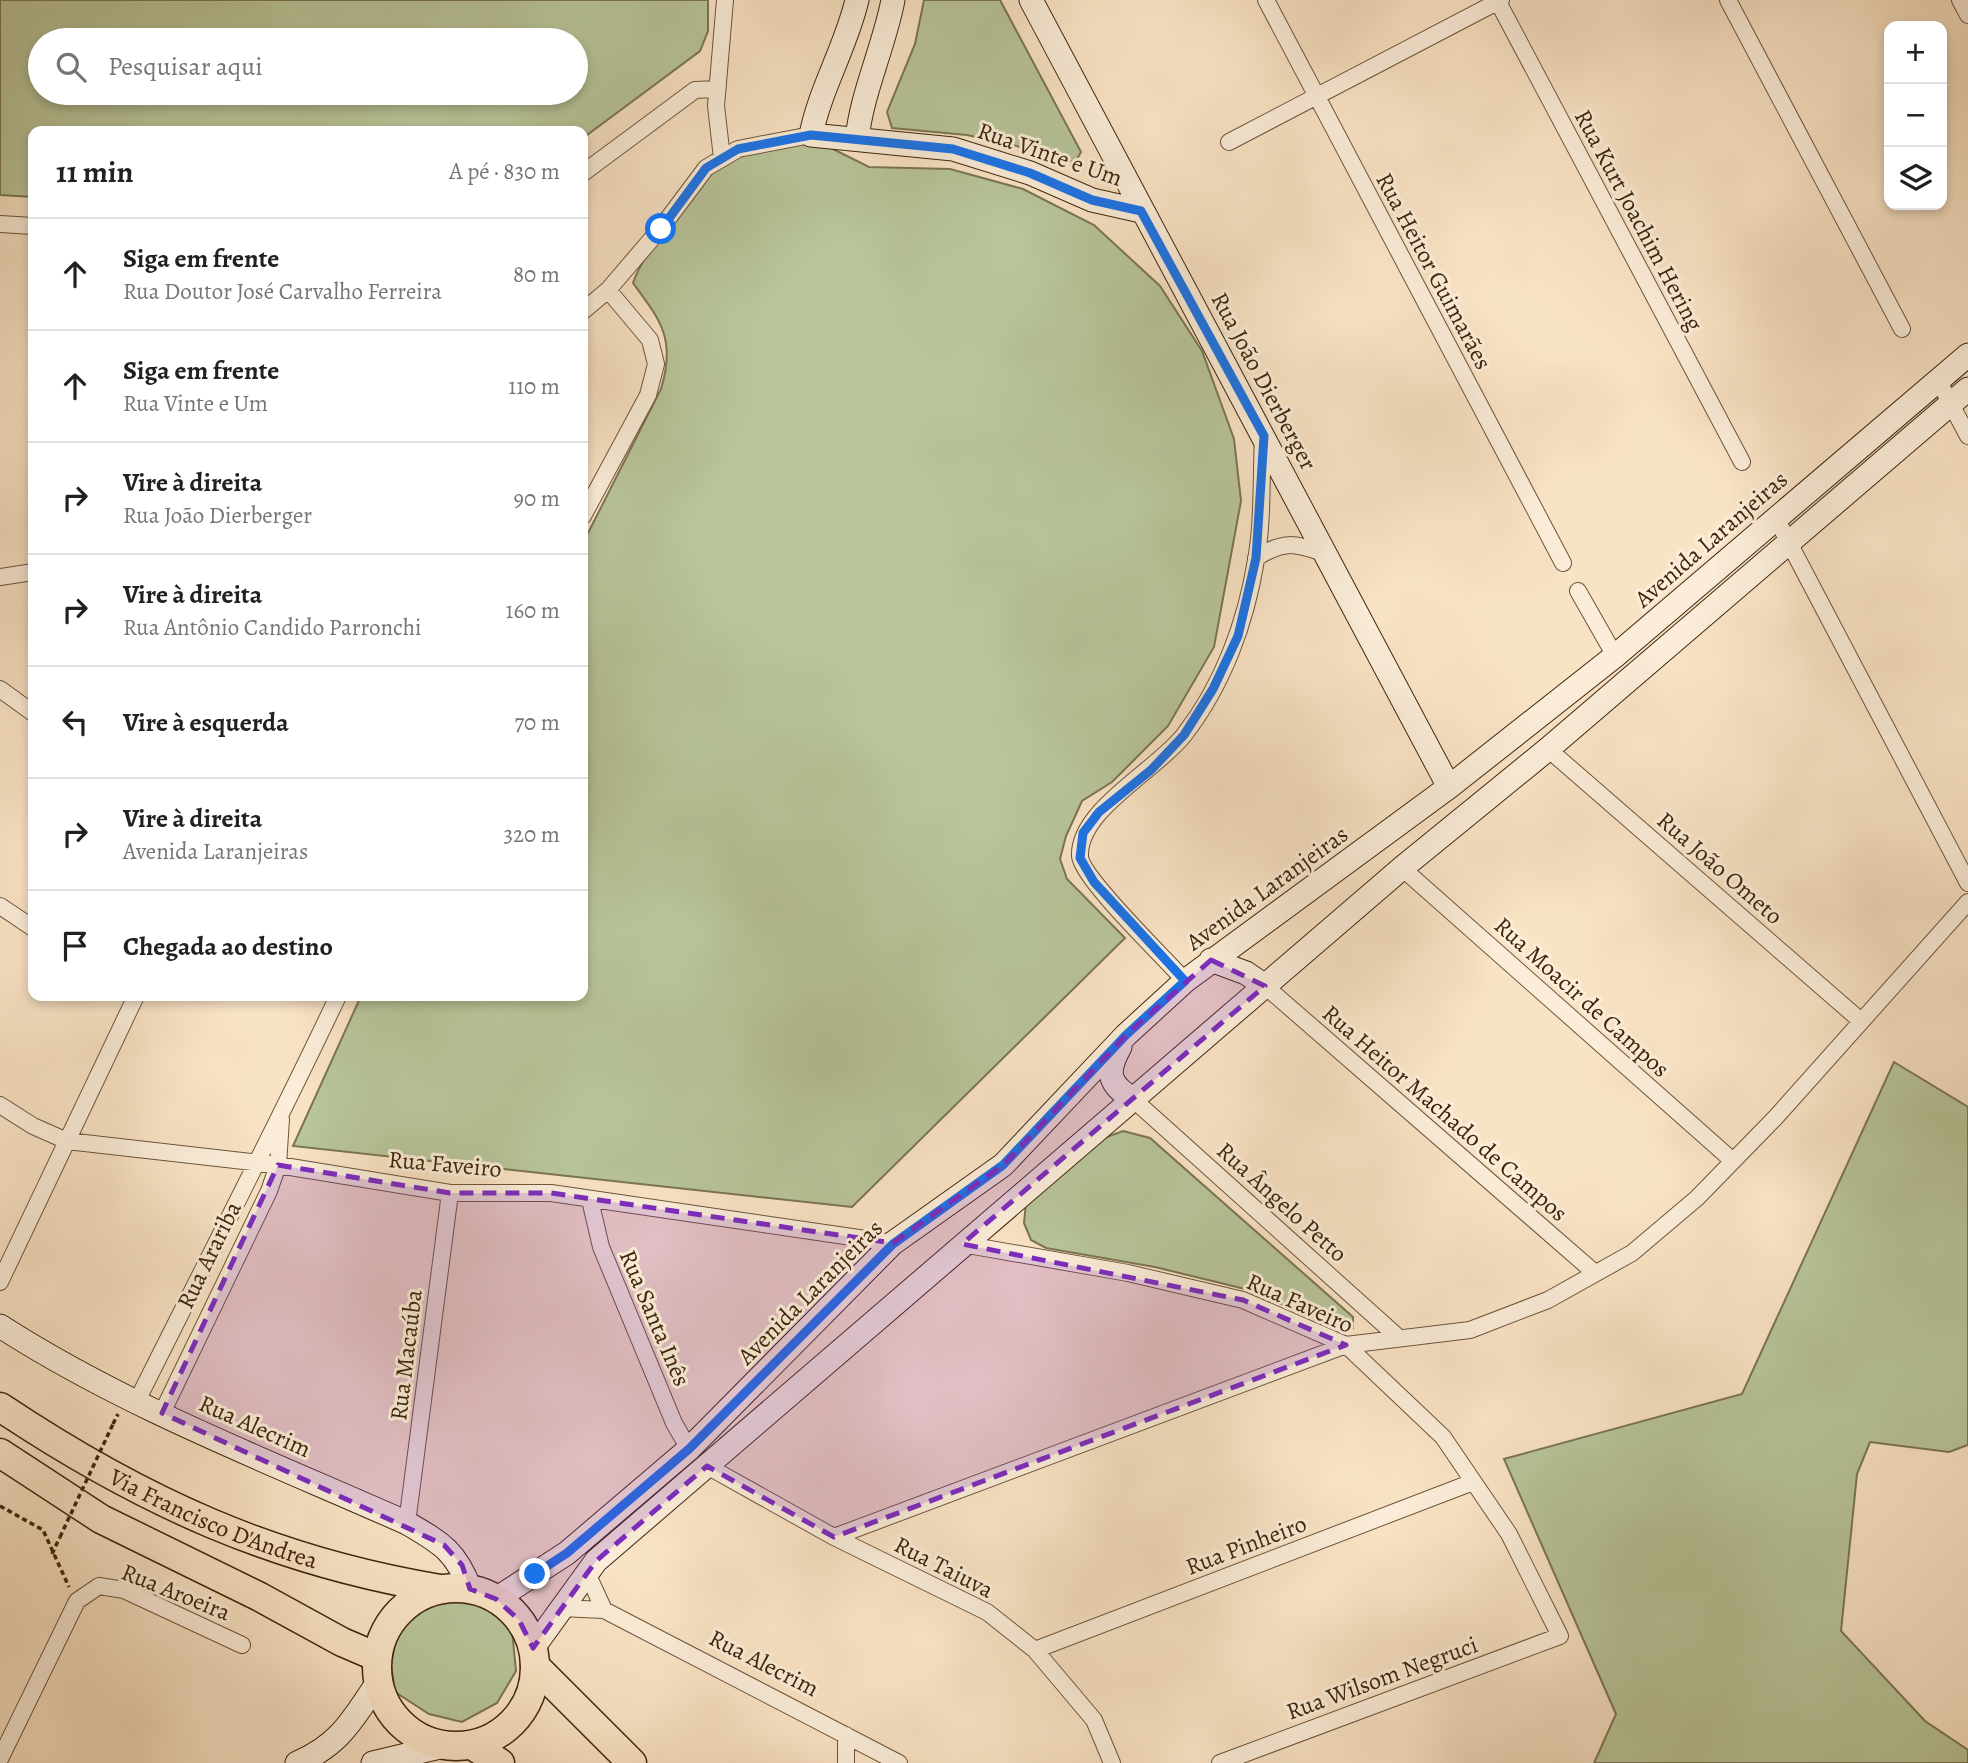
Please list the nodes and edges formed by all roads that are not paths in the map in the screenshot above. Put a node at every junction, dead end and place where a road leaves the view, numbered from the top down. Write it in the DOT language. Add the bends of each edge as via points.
graph roads {
  1 [pos="725,0"];
  2 [pos="857,0"];
  3 [pos="893,0"];
  4 [pos="1031,0"];
  5 [pos="1266,0"];
  6 [pos="1728,0"];
  7 [pos="1960,0"];
  8 [pos="1498,1"];
  9 [pos="1968,15"];
  10 [pos="716,89"];
  11 [pos="1317,97"];
  12 [pos="811,135"];
  13 [pos="857,139"];
  14 [pos="1229,142"];
  15 [pos="722,158"];
  16 [pos="588,169"];
  17 [pos="1141,211"];
  18 [pos="0,224"];
  19 [pos="28,226"];
  20 [pos="608,290"];
  21 [pos="588,307"];
  22 [pos="1902,329"];
  23 [pos="1968,355"];
  24 [pos="1938,380"];
  25 [pos="1960,396"];
  26 [pos="1264,436"];
  27 [pos="1968,436"];
  28 [pos="1742,462"];
  29 [pos="588,507"];
  30 [pos="1776,518"];
  31 [pos="1788,542"];
  32 [pos="1326,554"];
  33 [pos="1256,558"];
  34 [pos="1563,563"];
  35 [pos="28,573"];
  36 [pos="0,578"];
  37 [pos="1578,591"];
  38 [pos="1615,656"];
  39 [pos="0,689"];
  40 [pos="28,709"];
  41 [pos="1548,749"];
  42 [pos="1449,787"];
  43 [pos="1402,868"];
  44 [pos="1968,883"];
  45 [pos="1968,902"];
  46 [pos="0,906"];
  47 [pos="28,925"];
  48 [pos="1211,960"];
  49 [pos="1185,981"];
  50 [pos="1265,986"];
  51 [pos="134,1001"];
  52 [pos="336,1001"];
  53 [pos="1861,1021"];
  54 [pos="1126,1035"];
  55 [pos="1134,1100"];
  56 [pos="0,1105"];
  57 [pos="282,1115"];
  58 [pos="67,1141"];
  59 [pos="1733,1161"];
  60 [pos="255,1162"];
  61 [pos="278,1165"];
  62 [pos="450,1193"];
  63 [pos="590,1200"];
  64 [pos="893,1244"];
  65 [pos="962,1244"];
  66 [pos="1595,1273"];
  67 [pos="0,1282"];
  68 [pos="0,1325"];
  69 [pos="1399,1338"];
  70 [pos="1346,1345"];
  71 [pos="137,1401"];
  72 [pos="0,1407"];
  73 [pos="162,1413"];
  74 [pos="689,1449"];
  75 [pos="3,1456"];
  76 [pos="707,1466"];
  77 [pos="1473,1482"];
  78 [pos="407,1523"];
  79 [pos="834,1537"];
  80 [pos="587,1573"];
  81 [pos="470,1592"];
  82 [pos="560,1608"];
  83 [pos="604,1610"];
  84 [pos="1560,1636"];
  85 [pos="242,1645"];
  86 [pos="1035,1650"];
  87 [pos="534,1657"];
  88 [pos="377,1669"];
  89 [pos="846,1735"];
  90 [pos="458,1745"];
  91 [pos="0,1759"];
  92 [pos="384,1761"];
  93 [pos="297,1763"];
  94 [pos="500,1763"];
  95 [pos="632,1763"];
  96 [pos="846,1763"];
  97 [pos="899,1763"];
  98 [pos="1112,1763"];
  99 [pos="1220,1763"];
  1 -- 10 [label="street"];
  2 -- 12 [label="main road"];
  3 -- 13 [label="main road" via="860,111"];
  4 -- 17 [label="main road, Rua João Dierberger"];
  5 -- 11 [label="street, Rua Heitor Guimarães"];
  6 -- 22 [label="street"];
  7 -- 9 [label="street"];
  8 -- 11 [label="street"];
  8 -- 28 [label="street, Rua Kurt Joachim Hering"];
  10 -- 15 [label="street"];
  10 -- 16 [label="street" via="695,90"];
  11 -- 14 [label="street"];
  11 -- 34 [label="street, Rua Heitor Guimarães"];
  12 -- 13 [label="main road, Rua Vinte e Um"];
  12 -- 15 [label="street" via="738,149"];
  13 -- 17 [label="main road, Rua Vinte e Um" via="953,149 1030,173 1092,200"];
  15 -- 20 [label="street" via="706,168"];
  17 -- 26 [label="main road, Rua João Dierberger"];
  18 -- 19 [label="street"];
  20 -- 21 [label="street"];
  20 -- 29 [label="street" via="650,340 656,364 648,395"];
  23 -- 24 [label="main road, Avenida Laranjeiras"];
  24 -- 25 [label="street"];
  24 -- 30 [label="main road, Avenida Laranjeiras"];
  25 -- 27 [label="street"];
  25 -- 31 [label="main road"];
  26 -- 32 [label="main road, Rua João Dierberger"];
  26 -- 33 [label="street"];
  30 -- 31 [label="street"];
  30 -- 38 [label="main road, Avenida Laranjeiras"];
  31 -- 41 [label="main road"];
  31 -- 44 [label="street"];
  32 -- 33 [label="street" via="1294,543"];
  32 -- 42 [label="main road, Rua João Dierberger"];
  33 -- 49 [label="street" via="1238,636 1213,689 1184,735 1151,770 1099,812 1083,833 1080,858 1094,882"];
  35 -- 36 [label="street"];
  37 -- 38 [label="street"];
  38 -- 42 [label="main road, Avenida Laranjeiras"];
  39 -- 40 [label="street"];
  41 -- 43 [label="main road"];
  41 -- 53 [label="street, Rua João Ometo"];
  42 -- 48 [label="main road, Avenida Laranjeiras"];
  43 -- 50 [label="main road"];
  43 -- 59 [label="street, Rua Moacir de Campos"];
  45 -- 53 [label="street"];
  46 -- 47 [label="street"];
  48 -- 49 [label="main road, Avenida Laranjeiras"];
  48 -- 50 [label="main road"];
  49 -- 54 [label="main road, Avenida Laranjeiras"];
  50 -- 55 [label="main road"];
  50 -- 66 [label="street, Rua Heitor Machado de Campos"];
  51 -- 58 [label="street"];
  52 -- 57 [label="street, Rua Arariba"];
  53 -- 59 [label="street"];
  54 -- 55 [label="main road" via="1111,1064 1111,1077 1118,1090"];
  54 -- 64 [label="main road, Avenida Laranjeiras" via="1003,1165"];
  55 -- 65 [label="main road"];
  55 -- 69 [label="street, Rua Ângelo Petto"];
  56 -- 58 [label="street, Rua Faveiro"];
  57 -- 60 [label="street, Rua Arariba"];
  57 -- 61 [label="street, Rua Arariba"];
  58 -- 60 [label="street, Rua Faveiro"];
  58 -- 67 [label="street"];
  59 -- 66 [label="street" via="1632,1253"];
  60 -- 61 [label="street, Rua Faveiro"];
  60 -- 71 [label="street, Rua Arariba"];
  61 -- 62 [label="street, Rua Faveiro"];
  61 -- 73 [label="street, Rua Arariba"];
  62 -- 63 [label="street, Rua Faveiro" via="551,1193"];
  62 -- 78 [label="street, Rua Macaúba"];
  63 -- 64 [label="street, Rua Faveiro"];
  63 -- 74 [label="street, Rua Santa Inês" via="600,1247"];
  64 -- 74 [label="main road, Avenida Laranjeiras"];
  65 -- 70 [label="street, Rua Faveiro" via="1128,1273 1243,1300"];
  65 -- 76 [label="main road"];
  66 -- 69 [label="street" via="1548,1300 1470,1330"];
  68 -- 71 [label="main road, Rua Alecrim" via="50,1357"];
  69 -- 70 [label="street"];
  70 -- 77 [label="street, Rua Faveiro" via="1443,1437"];
  70 -- 79 [label="street"];
  71 -- 73 [label="main road, Rua Alecrim"];
  72 -- 81 [label="highway, Via Francisco D'Andrea" via="124,1483 186,1515 264,1546 375,1578"];
  73 -- 78 [label="main road, Rua Alecrim"];
  74 -- 81 [label="main road, Avenida Laranjeiras" via="567,1553"];
  75 -- 88 [label="highway, Via Francisco D'Andrea" via="101,1519 260,1597 342,1643"];
  76 -- 79 [label="street, Rua Taiuva"];
  76 -- 80 [label="main road"];
  77 -- 84 [label="street, Rua Faveiro" via="1509,1534"];
  77 -- 86 [label="street, Rua Pinheiro"];
  78 -- 81 [label="main road, Rua Alecrim" via="444,1545 461,1565"];
  79 -- 86 [label="street, Rua Taiuva" via="987,1612"];
  80 -- 82 [label="main road"];
  80 -- 83 [label="street"];
  81 -- 87 [label="highway" via="519,1619"];
  81 -- 88 [label="highway" via="419,1597 398,1612 384,1633"];
  82 -- 83 [label="street, Rua Alecrim"];
  82 -- 87 [label="main road"];
  83 -- 89 [label="street, Rua Alecrim"];
  84 -- 99 [label="street, Rua Wilsom Negruci"];
  85 -- 91 [label="street, Rua Aroeira" via="124,1590 99,1586 77,1601"];
  86 -- 98 [label="street, Rua Taiuva" via="1094,1720"];
  87 -- 90 [label="highway" via="531,1693 518,1717 497,1735"];
  87 -- 95 [label="highway"];
  88 -- 90 [label="highway" via="390,1712 413,1734"];
  88 -- 93 [label="main road" via="341,1737"];
  89 -- 96 [label="street"];
  89 -- 97 [label="street, Rua Alecrim"];
  90 -- 92 [label="main road"];
  90 -- 94 [label="highway"];
}
